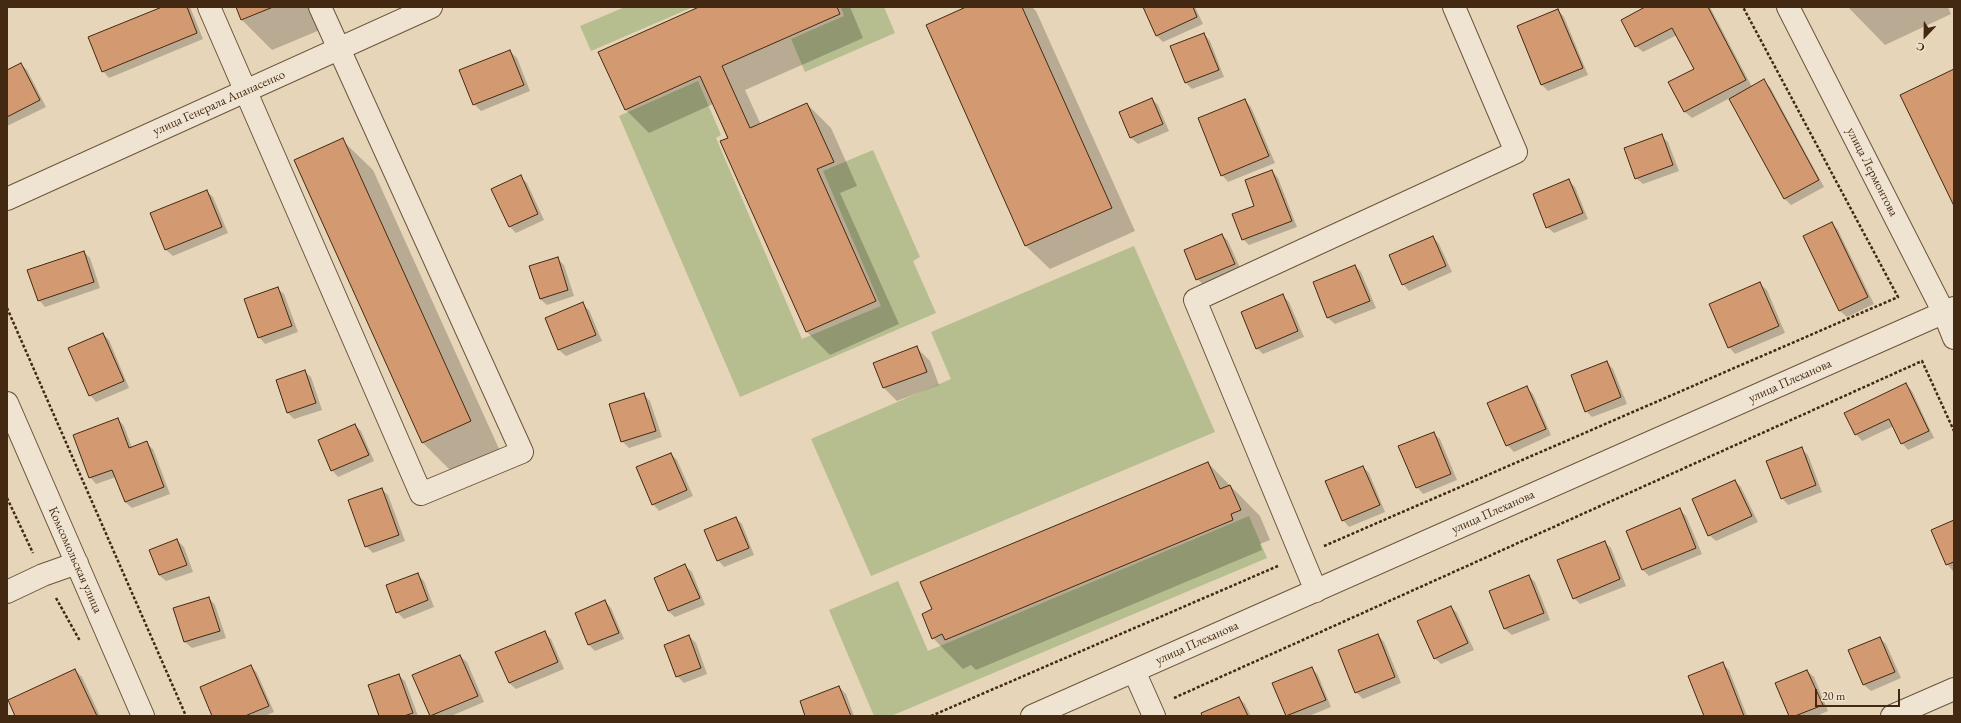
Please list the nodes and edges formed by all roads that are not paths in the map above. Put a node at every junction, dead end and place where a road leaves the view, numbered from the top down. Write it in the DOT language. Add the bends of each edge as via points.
graph roads {
  1 [pos="209,7"];
  2 [pos="320,7"];
  3 [pos="431,7"];
  4 [pos="1454,7"];
  5 [pos="1788,7"];
  6 [pos="339,49"];
  7 [pos="246,91"];
  8 [pos="7,199"];
  9 [pos="1949,310"];
  10 [pos="1954,338"];
  11 [pos="7,403"];
  12 [pos="77,563"];
  13 [pos="1316,591"];
  14 [pos="7,592"];
  15 [pos="1134,671"];
  16 [pos="1954,689"];
  17 [pos="1152,712"];
  18 [pos="142,716"];
  19 [pos="1032,716"];
  20 [pos="1892,716"];
  1 -- 7 [label="street"];
  2 -- 6 [label="street"];
  3 -- 6 [label="street, улица Генерала Апанасенко"];
  4 -- 13 [label="street" via="1516,152 1195,300"];
  5 -- 9 [label="street, улица Лермонтова"];
  6 -- 7 [label="street, улица Генерала Апанасенко"];
  6 -- 7 [label="street" via="522,452 421,494"];
  7 -- 8 [label="street, улица Генерала Апанасенко"];
  9 -- 10 [label="street, улица Лермонтова"];
  9 -- 13 [label="street, улица Плеханова"];
  11 -- 12 [label="street, Комсомольская улица"];
  12 -- 14 [label="street"];
  12 -- 18 [label="street, Комсомольская улица"];
  13 -- 15 [label="street, улица Плеханова"];
  15 -- 17 [label="street"];
  15 -- 19 [label="street, улица Плеханова"];
  16 -- 20 [label="street"];
}
